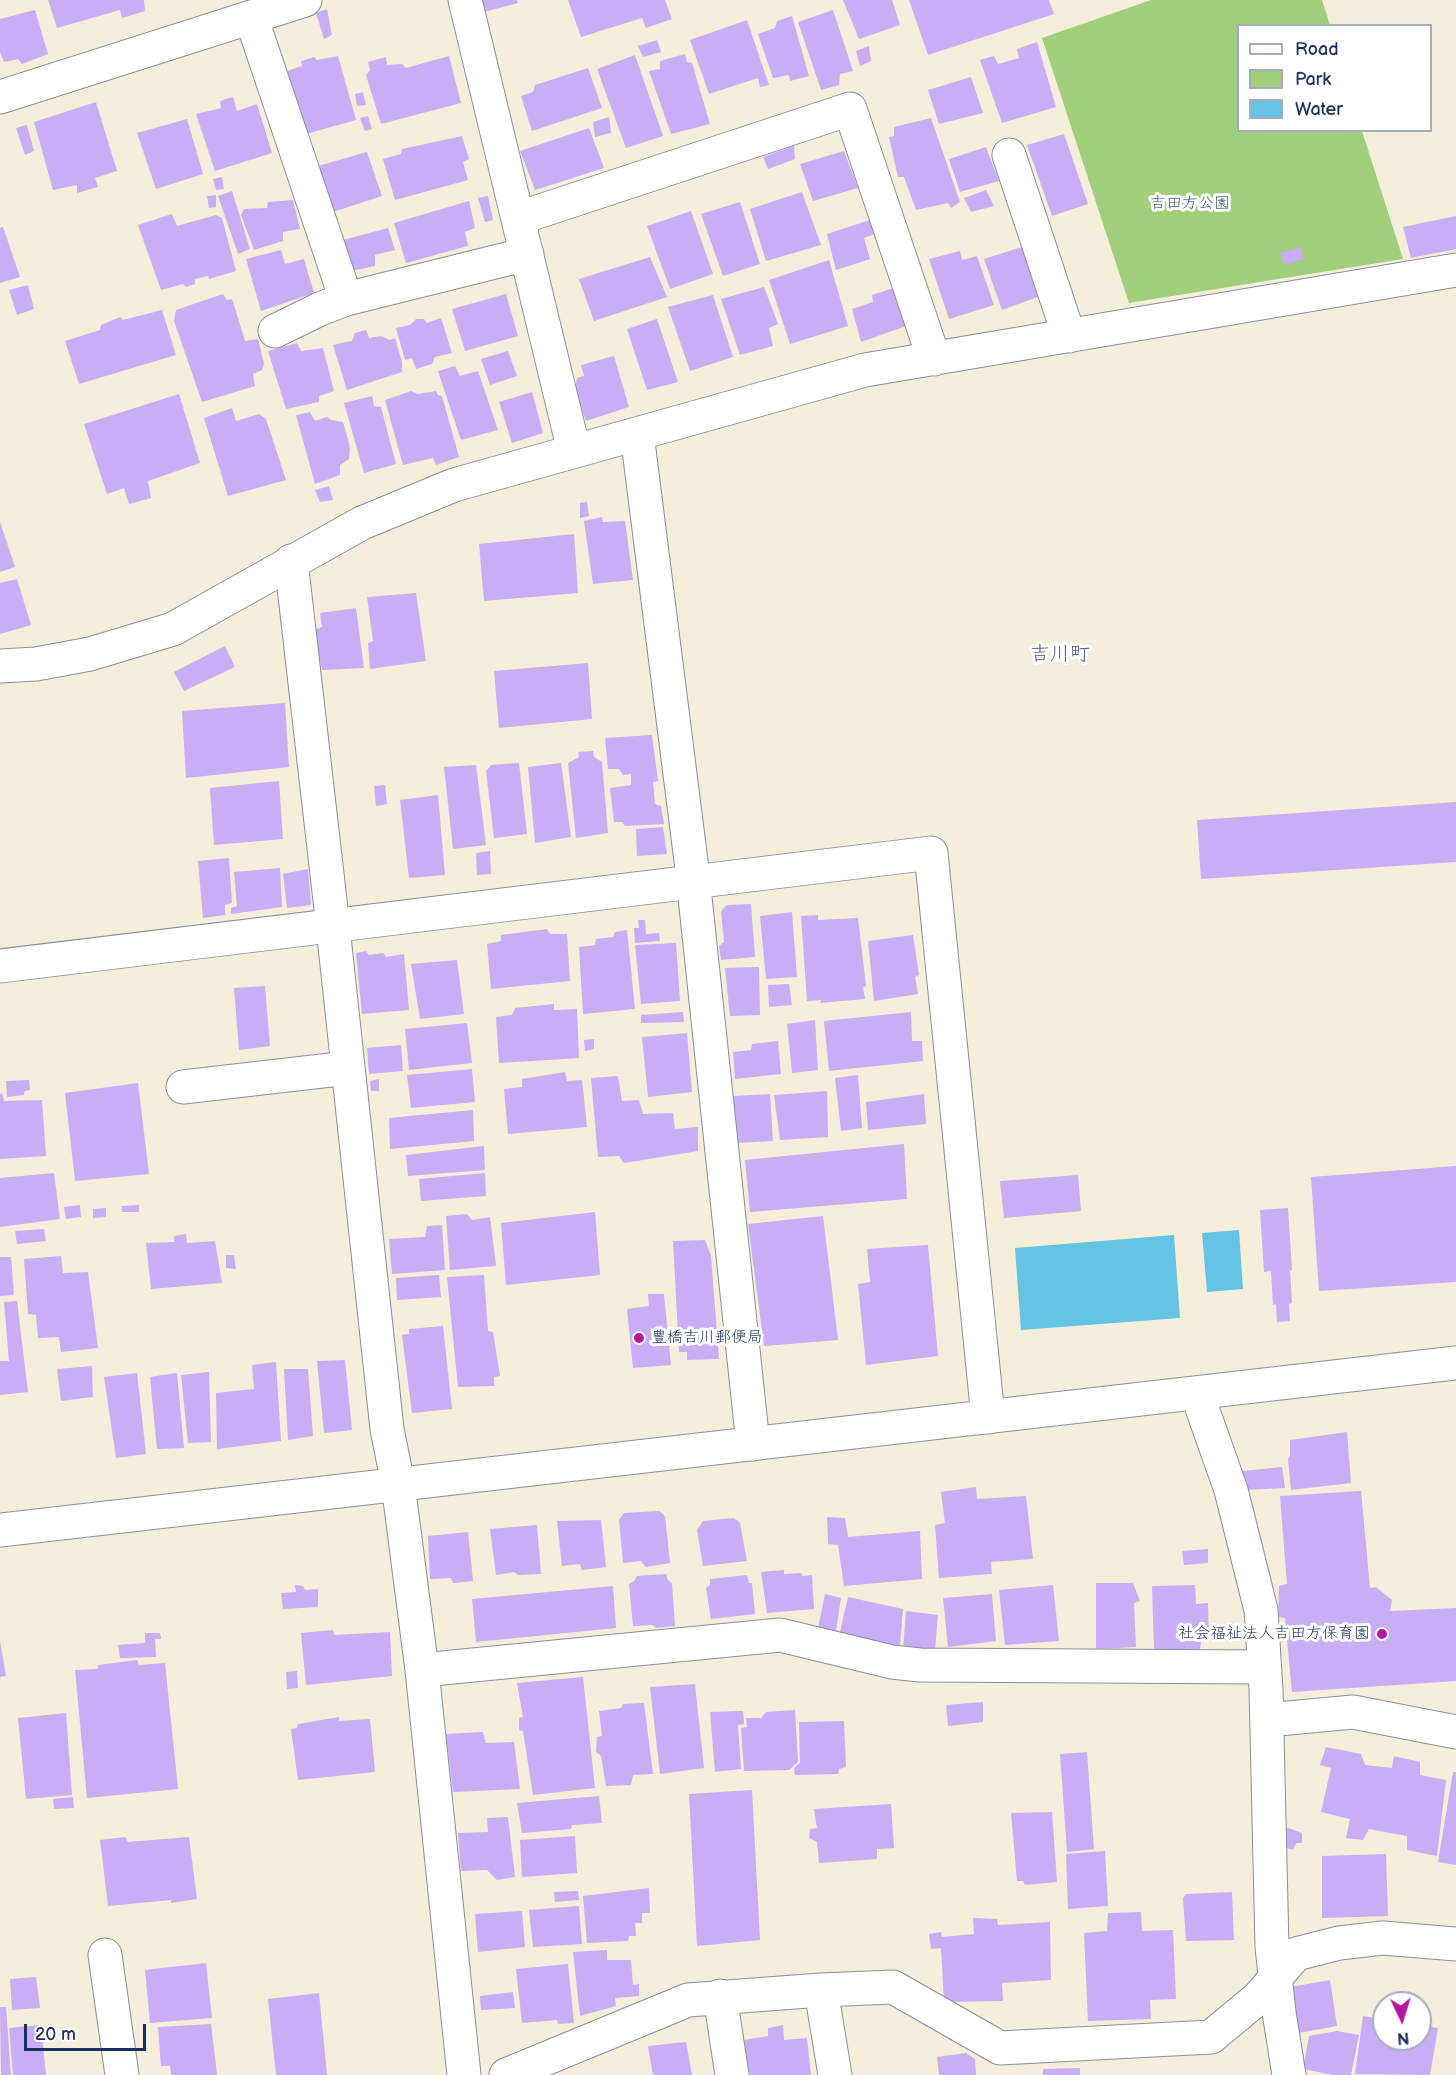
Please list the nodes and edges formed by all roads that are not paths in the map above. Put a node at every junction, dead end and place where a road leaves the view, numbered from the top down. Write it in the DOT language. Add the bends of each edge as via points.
graph roads {
  1 [pos="305,0"];
  2 [pos="465,0"];
  3 [pos="251,17"];
  4 [pos="0,97"];
  5 [pos="1009,155"];
  6 [pos="519,218"];
  7 [pos="527,254"];
  8 [pos="1456,270"];
  9 [pos="346,299"];
  10 [pos="275,331"];
  11 [pos="1069,336"];
  12 [pos="934,359"];
  13 [pos="637,434"];
  14 [pos="574,451"];
  15 [pos="291,561"];
  16 [pos="0,666"];
  17 [pos="694,882"];
  18 [pos="333,925"];
  19 [pos="0,966"];
  20 [pos="348,1068"];
  21 [pos="183,1087"];
  22 [pos="1456,1363"];
  23 [pos="1197,1394"];
  24 [pos="988,1417"];
  25 [pos="753,1444"];
  26 [pos="398,1484"];
  27 [pos="0,1530"];
  28 [pos="1264,1667"];
  29 [pos="422,1670"];
  30 [pos="1267,1720"];
  31 [pos="1456,1732"];
  32 [pos="1456,1944"];
  33 [pos="105,1955"];
  34 [pos="1275,1978"];
  35 [pos="821,1990"];
  36 [pos="720,1996"];
  37 [pos="1031,2061"];
  38 [pos="122,2075"];
  39 [pos="464,2075"];
  40 [pos="506,2075"];
  41 [pos="732,2075"];
  42 [pos="835,2075"];
  43 [pos="1289,2075"];
  1 -- 3 [label="street"];
  2 -- 6 [label="street"];
  3 -- 4 [label="street"];
  3 -- 9 [label="street"];
  5 -- 11 [label="street"];
  6 -- 7 [label="street"];
  6 -- 12 [label="street" via="849,109"];
  7 -- 9 [label="street"];
  7 -- 14 [label="street"];
  8 -- 11 [label="street"];
  9 -- 10 [label="street"];
  11 -- 12 [label="street"];
  12 -- 13 [label="street" via="865,370"];
  13 -- 14 [label="street"];
  13 -- 17 [label="street"];
  14 -- 15 [label="street" via="454,485 362,523"];
  15 -- 16 [label="street" via="173,629 90,654"];
  15 -- 18 [label="street"];
  17 -- 18 [label="street"];
  17 -- 24 [label="street" via="931,853"];
  17 -- 25 [label="street"];
  18 -- 19 [label="street"];
  18 -- 20 [label="street"];
  20 -- 21 [label="street"];
  20 -- 26 [label="street" via="387,1429"];
  22 -- 23 [label="street"];
  23 -- 24 [label="street"];
  23 -- 28 [label="street" via="1231,1490 1261,1610"];
  24 -- 25 [label="street"];
  25 -- 26 [label="street"];
  26 -- 27 [label="street"];
  26 -- 29 [label="street"];
  28 -- 29 [label="street" via="920,1665 780,1635"];
  28 -- 30 [label="street"];
  29 -- 39 [label="street"];
  30 -- 31 [label="street" via="1353,1713"];
  30 -- 34 [label="street"];
  32 -- 34 [label="street" via="1383,1938 1340,1943 1296,1954"];
  33 -- 38 [label="street"];
  34 -- 37 [label="street" via="1258,1998 1211,2037"];
  34 -- 43 [label="street"];
  35 -- 36 [label="street"];
  35 -- 37 [label="street" via="893,1987 1000,2048"];
  35 -- 42 [label="street"];
  36 -- 40 [label="street" via="688,2000"];
  36 -- 41 [label="street"];
}
